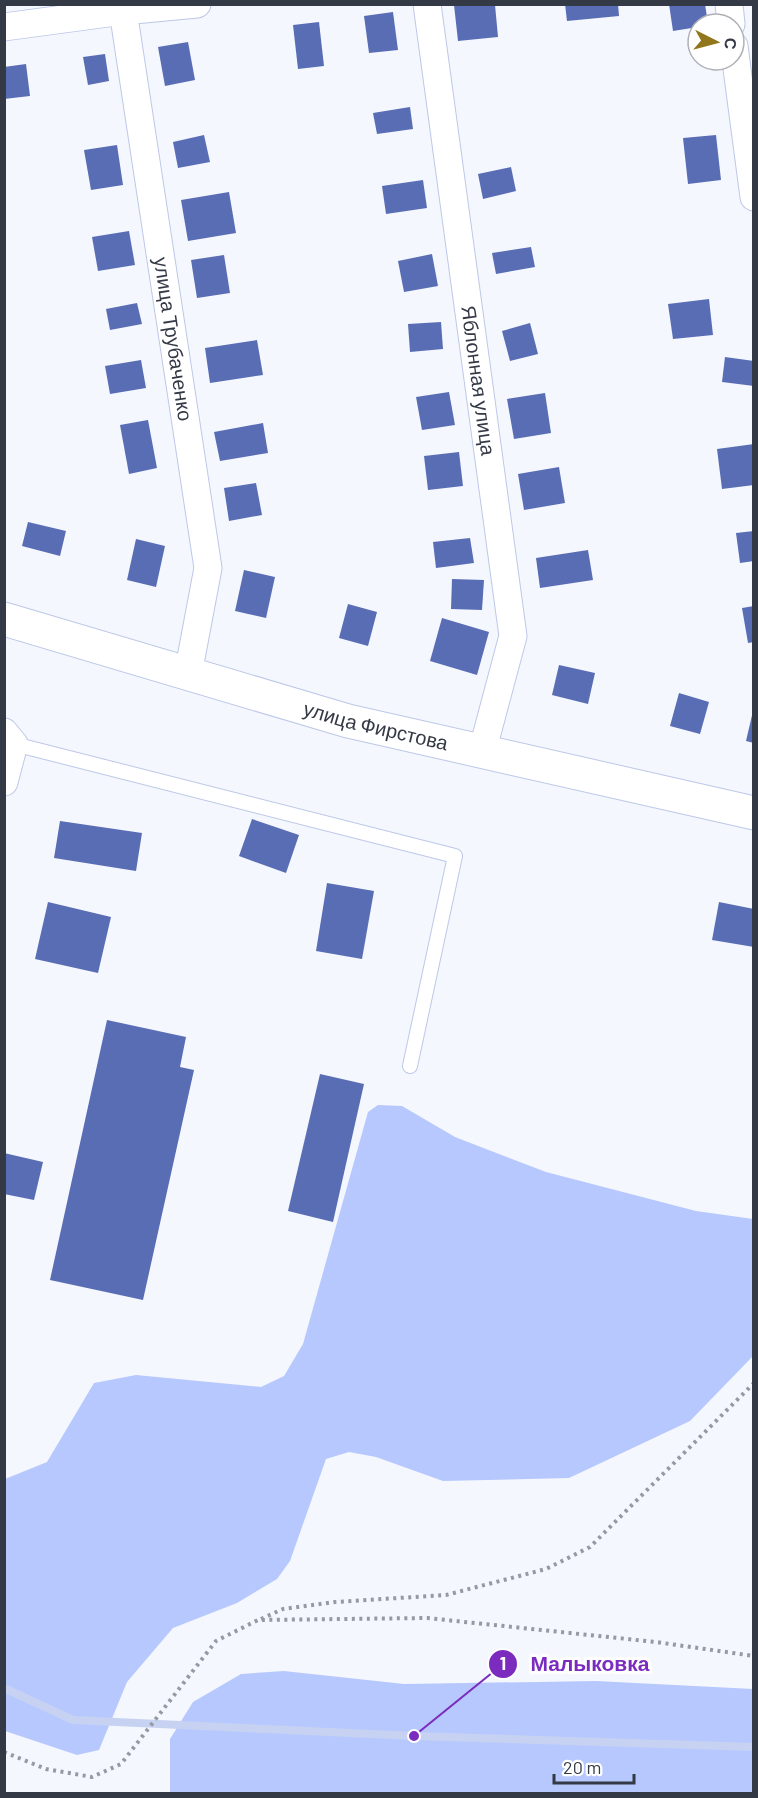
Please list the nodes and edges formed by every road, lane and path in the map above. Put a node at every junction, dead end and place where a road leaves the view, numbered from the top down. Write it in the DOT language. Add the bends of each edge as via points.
graph roads {
  1 [pos="197,4"];
  2 [pos="427,4"];
  3 [pos="122,8"];
  4 [pos="4,27"];
  5 [pos="737,72"];
  6 [pos="753,197"];
  7 [pos="4,619"];
  8 [pos="188,674"];
  9 [pos="9,738"];
  10 [pos="482,752"];
  11 [pos="4,782"];
  12 [pos="753,813"];
  13 [pos="410,1066"];
  14 [pos="753,1383"];
  15 [pos="258,1620"];
  16 [pos="753,1656"];
  17 [pos="4,1752"];
  1 -- 3 [label="street"];
  2 -- 10 [label="street, Яблонная улица" via="513,636"];
  3 -- 4 [label="street"];
  3 -- 8 [label="street, улица Трубаченко" via="208,568"];
  5 -- 6 [label="street"];
  7 -- 8 [label="main road, улица Фирстова"];
  8 -- 10 [label="main road, улица Фирстова" via="348,721"];
  9 -- 11 [label="street"];
  9 -- 13 [label="lane" via="455,855"];
  10 -- 12 [label="main road, улица Фирстова"];
  14 -- 15 [label="path" via="590,1547 546,1569 446,1594 293,1607"];
  15 -- 16 [label="path" via="427,1618"];
  15 -- 17 [label="path" via="216,1641 121,1764 92,1777 46,1769"];
}
